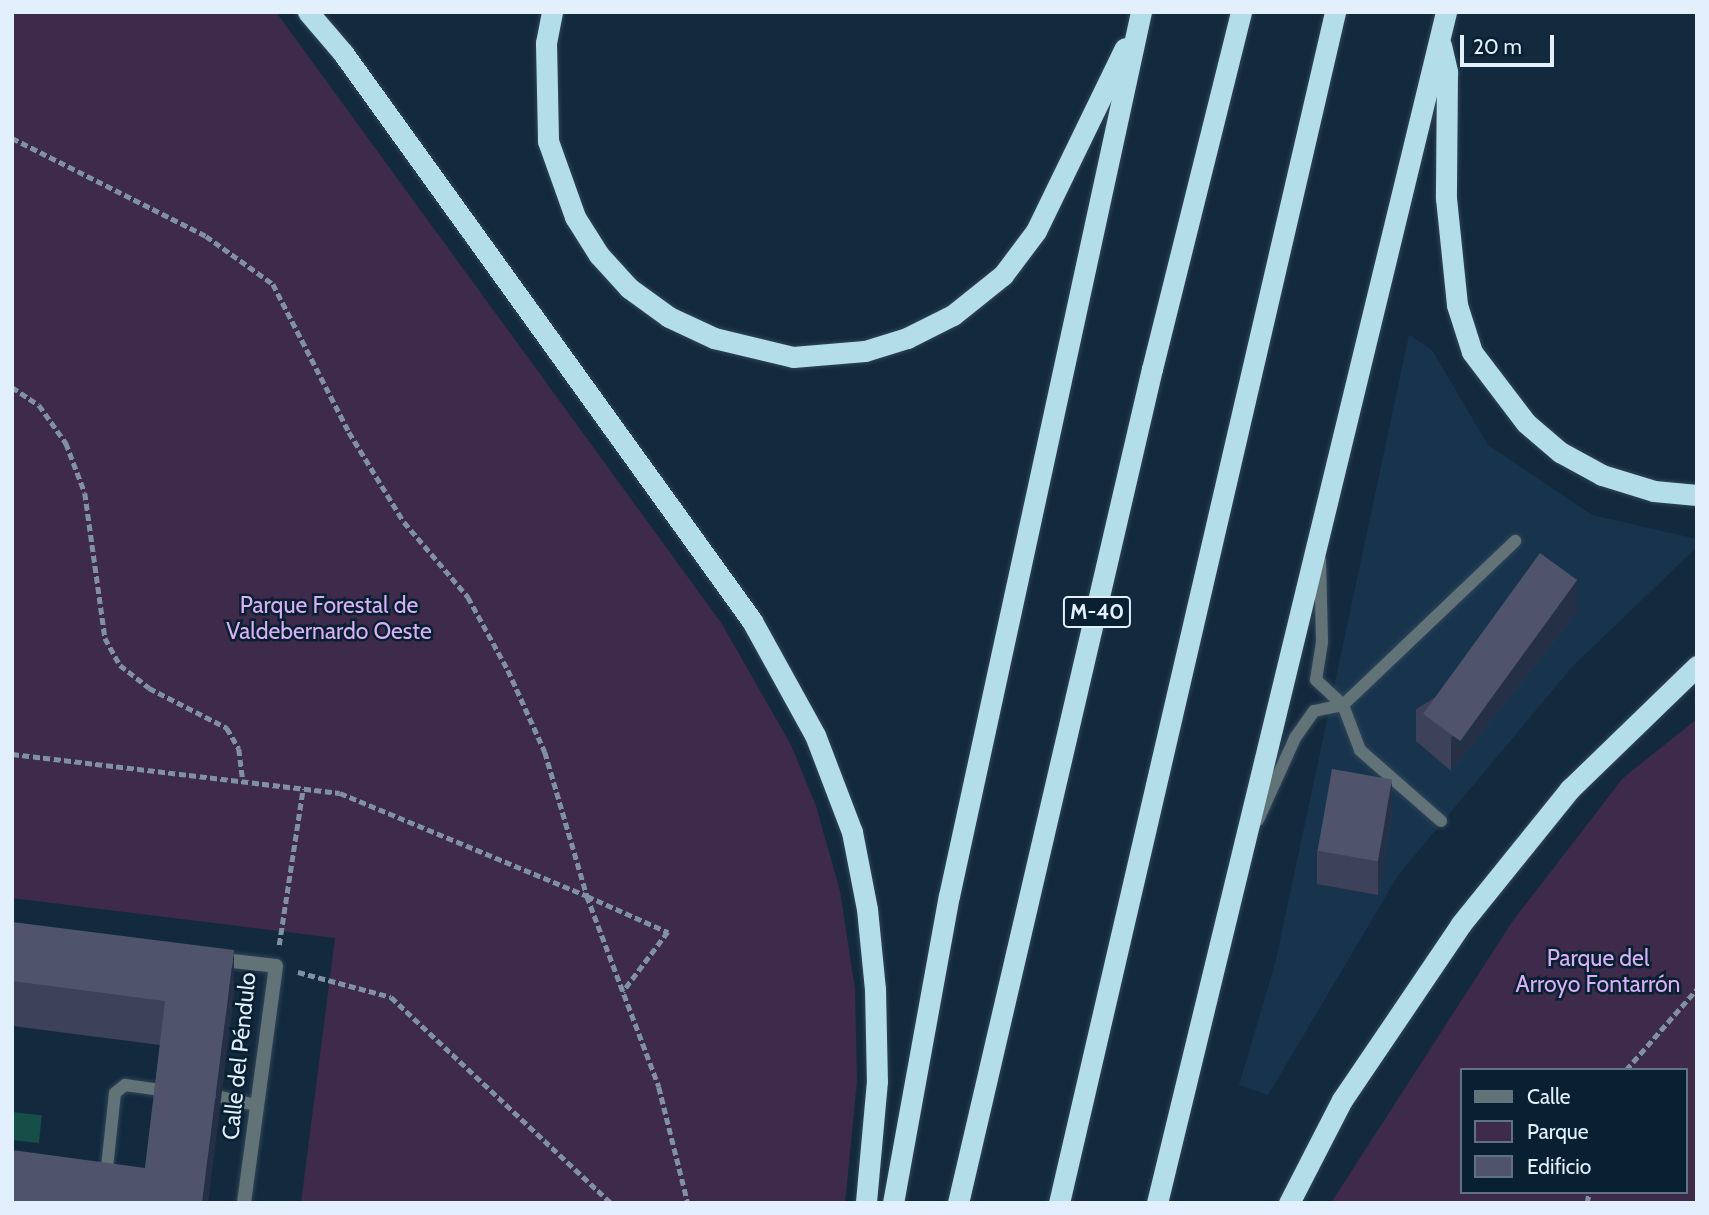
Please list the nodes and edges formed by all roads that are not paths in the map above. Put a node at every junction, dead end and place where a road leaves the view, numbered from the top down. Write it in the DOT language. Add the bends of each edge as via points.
graph roads {
  1 [pos="308,12"];
  2 [pos="552,12"];
  3 [pos="1446,12"];
  4 [pos="1141,14"];
  5 [pos="1240,18"];
  6 [pos="1333,22"];
  7 [pos="1440,40"];
  8 [pos="1697,495"];
  9 [pos="1320,524"];
  10 [pos="1515,541"];
  11 [pos="1697,666"];
  12 [pos="1697,685"];
  13 [pos="1343,705"];
  14 [pos="1570,789"];
  15 [pos="1441,821"];
  16 [pos="1239,862"];
  17 [pos="192,956"];
  18 [pos="160,1090"];
  19 [pos="221,1097"];
  20 [pos="257,1105"];
  21 [pos="105,1185"];
  22 [pos="244,1203"];
  23 [pos="866,1203"];
  24 [pos="893,1203"];
  25 [pos="958,1203"];
  26 [pos="1059,1203"];
  27 [pos="1157,1203"];
  28 [pos="1290,1203"];
  1 -- 23 [label="highway" via="343,53 752,621 815,734 852,832 867,909 877,1081"];
  2 -- 4 [label="highway" via="546,43 548,141 575,217 599,255 629,288 669,317 714,338 793,357 853,353 907,338 953,315 1003,275 1037,231"];
  3 -- 7 [label="highway"];
  4 -- 24 [label="highway" via="949,896"];
  5 -- 25 [label="highway, M-40" via="1152,369"];
  6 -- 26 [label="highway"];
  7 -- 8 [label="highway" via="1447,72 1446,198 1457,305 1472,352 1527,423 1560,452 1602,475 1654,491"];
  7 -- 9 [label="highway"];
  9 -- 13 [label="lane" via="1322,641 1316,680"];
  9 -- 16 [label="highway"];
  10 -- 13 [label="lane"];
  11 -- 14 [label="highway"];
  12 -- 14 [label="highway"];
  13 -- 15 [label="lane" via="1360,750"];
  13 -- 16 [label="lane" via="1314,711 1295,738"];
  14 -- 28 [label="highway" via="1453,935 1342,1100"];
  16 -- 27 [label="highway"];
  17 -- 20 [label="street, Calle del Péndulo" via="276,966"];
  18 -- 21 [label="lane" via="125,1085 115,1093"];
  19 -- 20 [label="lane"];
  20 -- 22 [label="street, Calle del Péndulo"];
}
